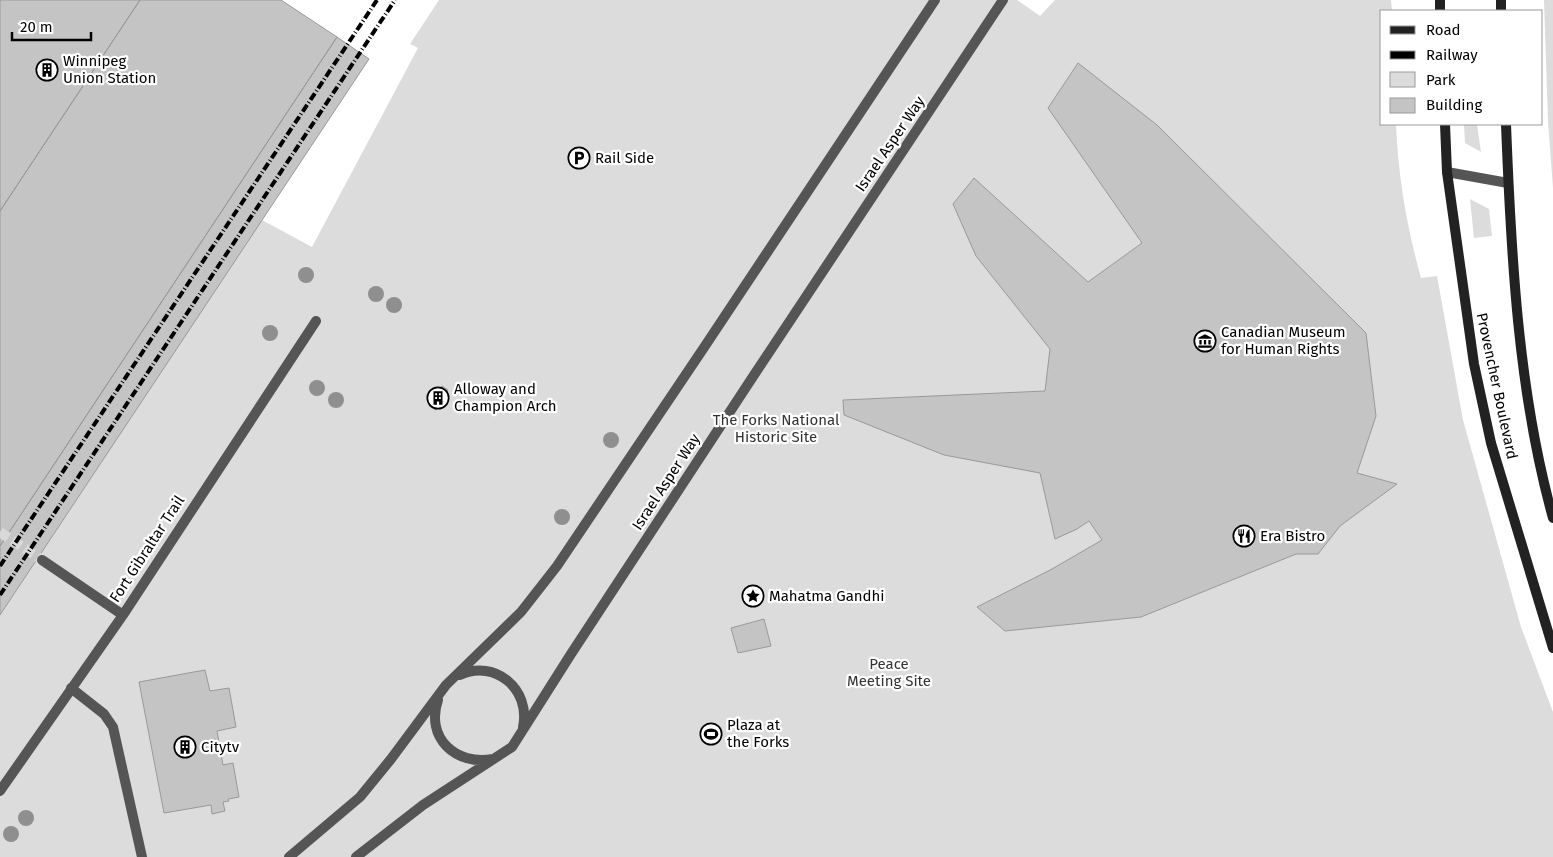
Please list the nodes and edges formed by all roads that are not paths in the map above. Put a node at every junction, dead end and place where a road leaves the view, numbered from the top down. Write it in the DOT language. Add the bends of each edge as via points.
graph roads {
  1 [pos="935,0"];
  2 [pos="1003,0"];
  3 [pos="1445,125"];
  4 [pos="1506,125"];
  5 [pos="1447,172"];
  6 [pos="1508,183"];
  7 [pos="316,321"];
  8 [pos="1553,518"];
  9 [pos="42,560"];
  10 [pos="123,615"];
  11 [pos="1553,648"];
  12 [pos="454,678"];
  13 [pos="71,688"];
  14 [pos="440,694"];
  15 [pos="520,736"];
  16 [pos="500,756"];
  17 [pos="0,790"];
  18 [pos="142,857"];
  19 [pos="289,857"];
  20 [pos="356,857"];
  1 -- 12 [label="street" via="557,566 521,612"];
  2 -- 15 [label="street, Israel Asper Way" via="748,383"];
  3 -- 5 [label="main road, Provencher Boulevard"];
  4 -- 6 [label="main road, Provencher Boulevard"];
  5 -- 6 [label="street"];
  5 -- 11 [label="main road, Provencher Boulevard" via="1474,364 1491,443"];
  6 -- 8 [label="main road, Provencher Boulevard" via="1529,415"];
  7 -- 10 [label="street, Fort Gibraltar Trail"];
  9 -- 10 [label="street"];
  10 -- 13 [label="street, Fort Gibraltar Trail"];
  12 -- 14 [label="street"];
  12 -- 15 [label="street" via="480,670 504,678 516,689 522,702 524,719"];
  13 -- 17 [label="street, Fort Gibraltar Trail"];
  13 -- 18 [label="street" via="104,714 113,727"];
  14 -- 16 [label="street" via="434,720 449,749 474,760"];
  14 -- 19 [label="street" via="360,797"];
  15 -- 16 [label="street, Israel Asper Way"];
  16 -- 20 [label="street, Israel Asper Way" via="423,805"];
}
